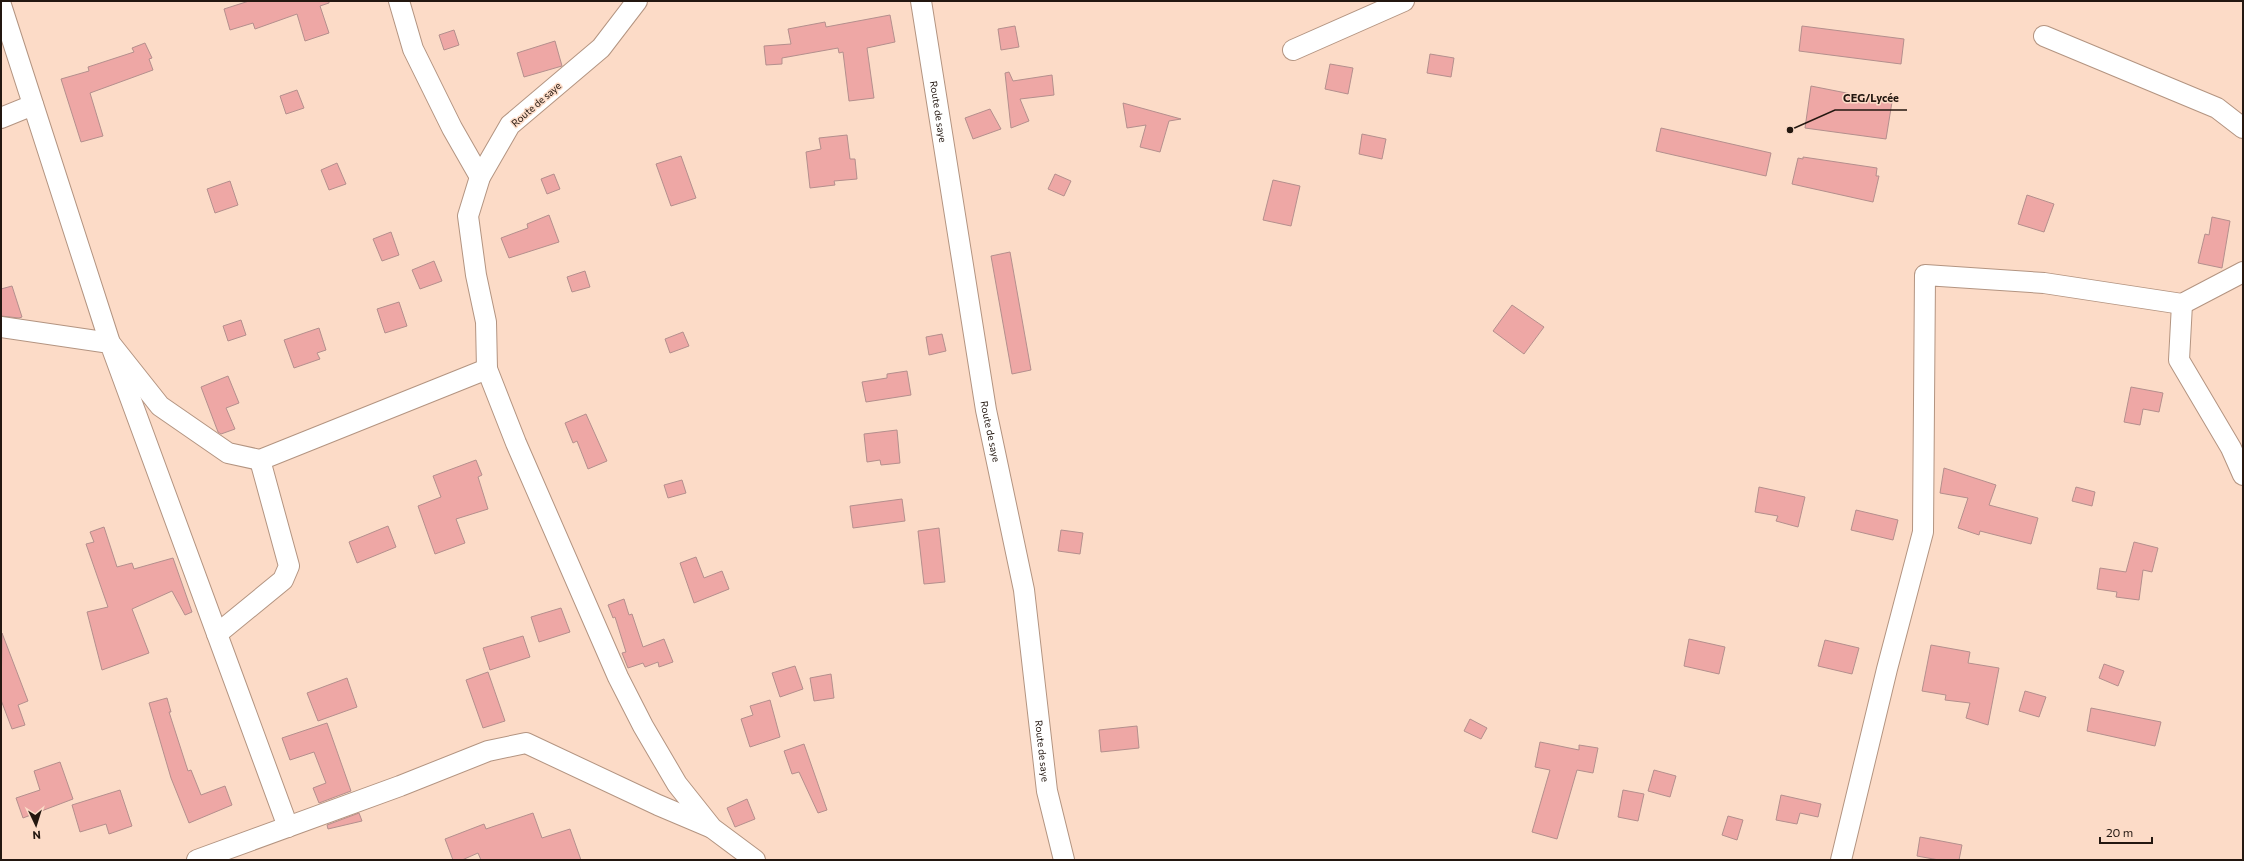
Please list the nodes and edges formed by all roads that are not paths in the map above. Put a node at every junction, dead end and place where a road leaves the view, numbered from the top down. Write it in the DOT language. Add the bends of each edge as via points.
graph roads {
  1 [pos="399,1"];
  2 [pos="637,1"];
  3 [pos="921,1"];
  4 [pos="1404,1"];
  5 [pos="1,5"];
  6 [pos="2044,36"];
  7 [pos="1293,50"];
  8 [pos="33,105"];
  9 [pos="1,118"];
  10 [pos="2243,128"];
  11 [pos="480,177"];
  12 [pos="2243,272"];
  13 [pos="2182,304"];
  14 [pos="1,327"];
  15 [pos="110,343"];
  16 [pos="487,369"];
  17 [pos="260,460"];
  18 [pos="2243,475"];
  19 [pos="217,634"];
  20 [pos="288,827"];
  21 [pos="712,828"];
  22 [pos="197,860"];
  23 [pos="755,860"];
  24 [pos="1064,860"];
  25 [pos="1841,860"];
  1 -- 11 [label="street" via="413,49 452,128"];
  2 -- 11 [label="street, Route de saye" via="601,48 510,125"];
  3 -- 24 [label="street, Route de saye" via="986,410 1024,590 1047,791"];
  4 -- 7 [label="street"];
  5 -- 8 [label="street"];
  6 -- 10 [label="street" via="2217,108"];
  8 -- 9 [label="street"];
  8 -- 15 [label="street"];
  11 -- 16 [label="street, Route de saye" via="468,216 486,322"];
  12 -- 13 [label="street"];
  13 -- 18 [label="street" via="2179,360 2231,448"];
  13 -- 25 [label="street" via="2044,283 1925,275 1923,532"];
  14 -- 15 [label="street"];
  15 -- 17 [label="street" via="160,406 228,453"];
  15 -- 19 [label="street"];
  16 -- 17 [label="street"];
  16 -- 21 [label="street" via="516,443 618,677 677,784"];
  17 -- 19 [label="street" via="289,566 282,580"];
  19 -- 20 [label="street"];
  20 -- 21 [label="street" via="488,751 526,743"];
  20 -- 22 [label="street"];
  21 -- 23 [label="street"];
}
